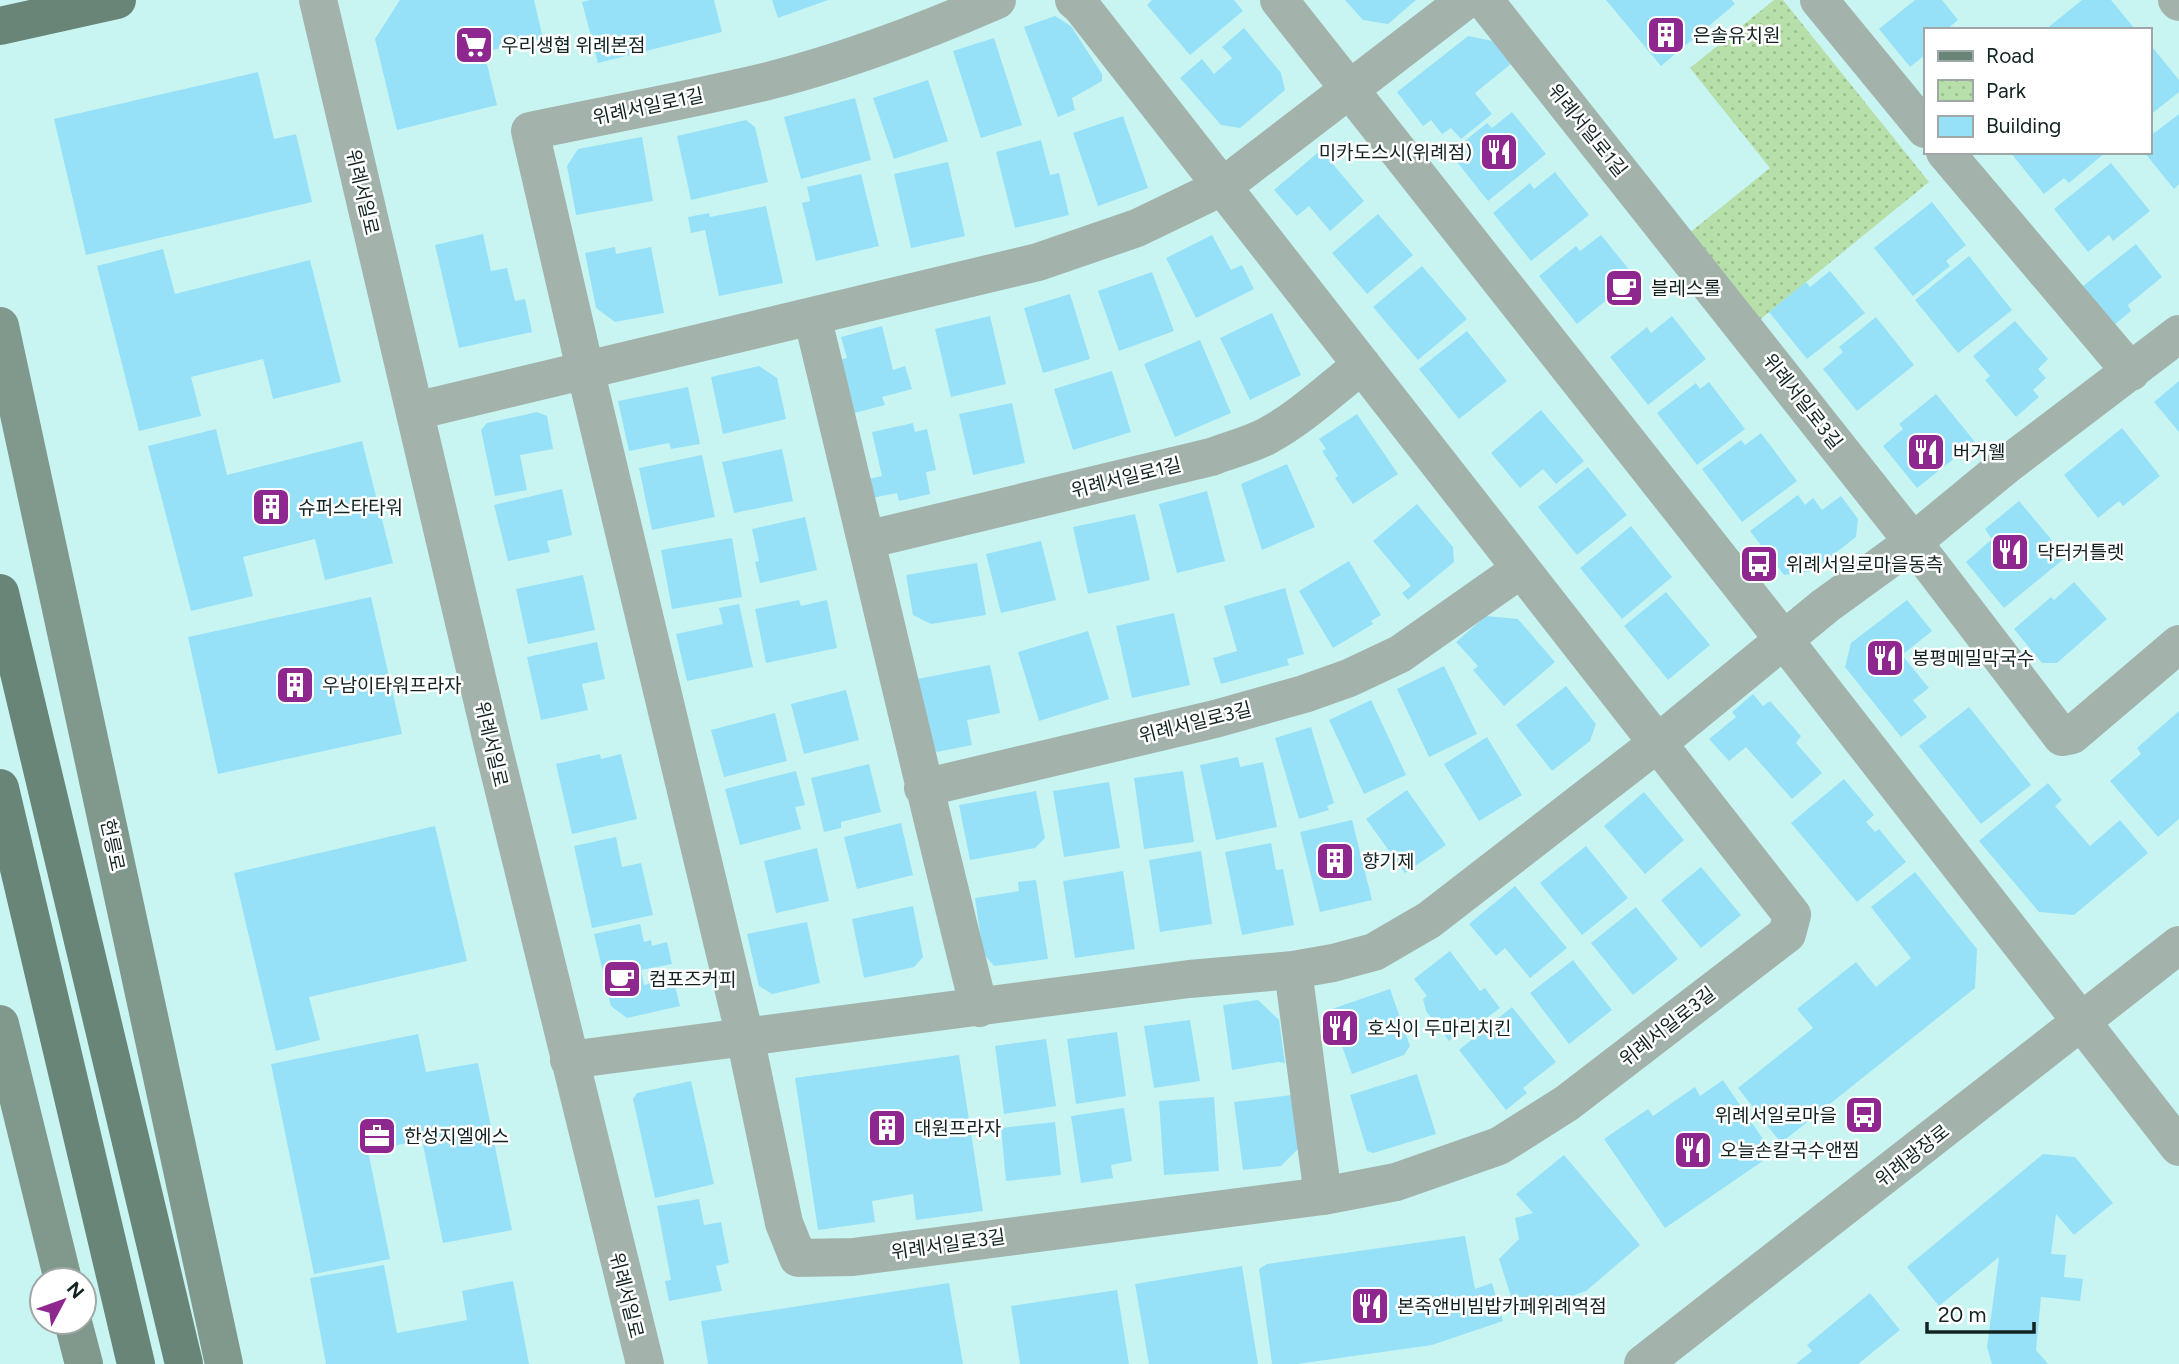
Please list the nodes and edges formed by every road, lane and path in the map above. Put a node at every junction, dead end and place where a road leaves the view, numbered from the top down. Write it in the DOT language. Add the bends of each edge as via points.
graph roads {
  1 [pos="117,0"];
  2 [pos="318,0"];
  3 [pos="997,0"];
  4 [pos="1074,0"];
  5 [pos="1279,0"];
  6 [pos="1466,0"];
  7 [pos="1484,0"];
  8 [pos="1819,0"];
  9 [pos="0,26"];
  10 [pos="1350,91"];
  11 [pos="1918,121"];
  12 [pos="1947,154"];
  13 [pos="1222,187"];
  14 [pos="1692,261"];
  15 [pos="812,316"];
  16 [pos="0,326"];
  17 [pos="2179,334"];
  18 [pos="1362,365"];
  19 [pos="584,369"];
  20 [pos="2131,372"];
  21 [pos="415,411"];
  22 [pos="866,540"];
  23 [pos="1913,542"];
  24 [pos="1521,569"];
  25 [pos="0,593"];
  26 [pos="1784,640"];
  27 [pos="2179,644"];
  28 [pos="666,710"];
  29 [pos="1659,742"];
  30 [pos="0,788"];
  31 [pos="923,788"];
  32 [pos="2179,945"];
  33 [pos="1293,970"];
  34 [pos="979,1008"];
  35 [pos="2081,1022"];
  36 [pos="0,1024"];
  37 [pos="745,1037"];
  38 [pos="569,1060"];
  39 [pos="2179,1147"];
  40 [pos="1323,1196"];
  41 [pos="60,1266"];
  42 [pos="77,1336"];
  43 [pos="84,1364"];
  44 [pos="136,1364"];
  45 [pos="184,1364"];
  46 [pos="224,1364"];
  47 [pos="645,1364"];
  48 [pos="1643,1364"];
  1 -- 9 [label="main road"];
  2 -- 21 [label="street, 위례서일로"];
  3 -- 19 [label="street, 위례서일로1길" via="889,44 761,83 530,131"];
  4 -- 13 [label="street"];
  5 -- 10 [label="street"];
  6 -- 10 [label="street"];
  7 -- 14 [label="street, 위례서일로1길"];
  8 -- 11 [label="street"];
  10 -- 13 [label="street"];
  10 -- 26 [label="street"];
  12 -- 20 [label="street"];
  13 -- 15 [label="street" via="1138,228 1038,262"];
  13 -- 18 [label="street"];
  14 -- 23 [label="street, 위례서일로3길"];
  15 -- 19 [label="street"];
  15 -- 22 [label="street"];
  16 -- 46 [label="main road, 헌릉로"];
  17 -- 20 [label="street"];
  18 -- 22 [label="street, 위례서일로1길" via="1292,421 1239,447"];
  18 -- 24 [label="street, 위례서일로3길"];
  19 -- 21 [label="street"];
  19 -- 28 [label="street, 위례서일로1길"];
  20 -- 23 [label="street"];
  21 -- 38 [label="street, 위례서일로"];
  22 -- 31 [label="street"];
  23 -- 26 [label="street"];
  23 -- 27 [label="street, 위례서일로3길" via="2062,737 2072,735"];
  24 -- 29 [label="street, 위례서일로3길"];
  24 -- 31 [label="street, 위례서일로3길" via="1400,654 1349,678 1215,719"];
  25 -- 45 [label="main road"];
  26 -- 29 [label="street"];
  26 -- 35 [label="street"];
  28 -- 37 [label="street, 위례서일로3길"];
  29 -- 33 [label="street" via="1429,920 1374,952"];
  29 -- 40 [label="street, 위례서일로3길" via="1792,915 1787,934 1567,1103 1499,1146 1396,1181"];
  30 -- 44 [label="main road"];
  31 -- 34 [label="street"];
  32 -- 35 [label="street, 위례광장로"];
  33 -- 34 [label="street" via="1189,979"];
  33 -- 40 [label="street"];
  34 -- 37 [label="street"];
  35 -- 39 [label="street"];
  35 -- 48 [label="street, 위례광장로"];
  36 -- 41 [label="main road"];
  37 -- 38 [label="street"];
  37 -- 40 [label="street, 위례서일로3길" via="784,1223 798,1258 853,1257"];
  38 -- 47 [label="street, 위례서일로"];
  42 -- 43 [label="main road"];
}
